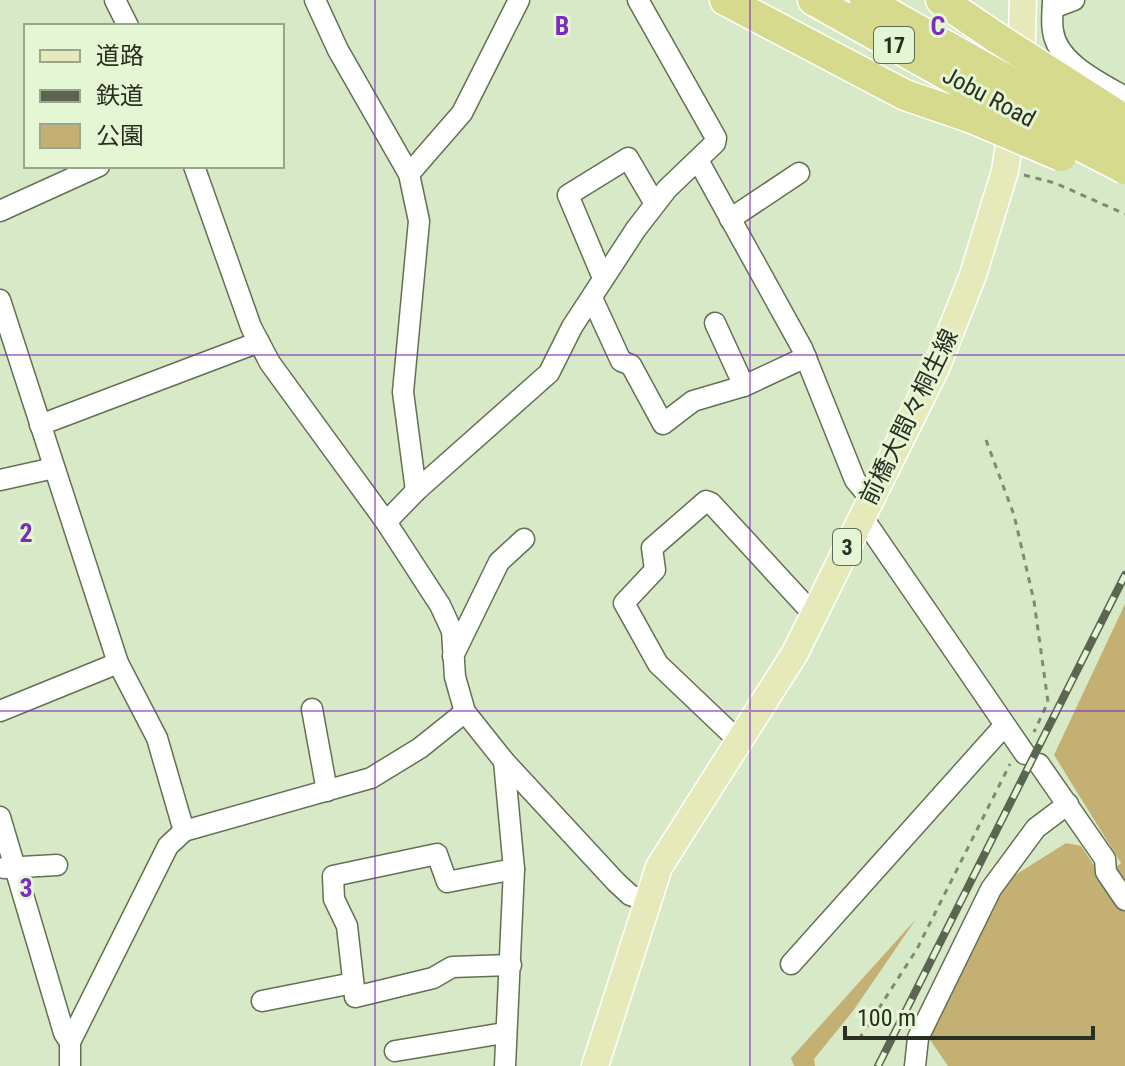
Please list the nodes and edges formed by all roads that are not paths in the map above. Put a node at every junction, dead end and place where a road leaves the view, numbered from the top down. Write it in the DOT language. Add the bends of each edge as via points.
graph roads {
  1 [pos="115,0"];
  2 [pos="315,0"];
  3 [pos="519,0"];
  4 [pos="638,0"];
  5 [pos="725,0"];
  6 [pos="813,0"];
  7 [pos="865,0"];
  8 [pos="941,0"];
  9 [pos="1023,0"];
  10 [pos="1074,0"];
  11 [pos="1053,4"];
  12 [pos="127,24"];
  13 [pos="979,93"];
  14 [pos="1125,97"];
  15 [pos="1125,120"];
  16 [pos="1125,146"];
  17 [pos="699,162"];
  18 [pos="95,168"];
  19 [pos="195,168"];
  20 [pos="1125,169"];
  21 [pos="799,173"];
  22 [pos="409,174"];
  23 [pos="1125,183"];
  24 [pos="655,204"];
  25 [pos="0,211"];
  26 [pos="730,219"];
  27 [pos="603,278"];
  28 [pos="592,298"];
  29 [pos="0,300"];
  30 [pos="715,323"];
  31 [pos="259,342"];
  32 [pos="806,357"];
  33 [pos="744,386"];
  34 [pos="40,425"];
  35 [pos="54,468"];
  36 [pos="0,480"];
  37 [pos="416,491"];
  38 [pos="865,506"];
  39 [pos="386,522"];
  40 [pos="524,539"];
  41 [pos="815,616"];
  42 [pos="453,656"];
  43 [pos="118,663"];
  44 [pos="312,709"];
  45 [pos="0,711"];
  46 [pos="465,712"];
  47 [pos="1004,726"];
  48 [pos="740,742"];
  49 [pos="504,761"];
  50 [pos="327,791"];
  51 [pos="1068,804"];
  52 [pos="0,817"];
  53 [pos="184,831"];
  54 [pos="57,865"];
  55 [pos="7,868"];
  56 [pos="514,869"];
  57 [pos="1125,900"];
  58 [pos="646,901"];
  59 [pos="791,964"];
  60 [pos="511,965"];
  61 [pos="353,983"];
  62 [pos="262,1001"];
  63 [pos="504,1033"];
  64 [pos="70,1042"];
  65 [pos="395,1051"];
  66 [pos="70,1066"];
  67 [pos="505,1066"];
  68 [pos="595,1066"];
  69 [pos="915,1066"];
  1 -- 12 [label="street"];
  2 -- 22 [label="street"];
  3 -- 22 [label="street" via="462,113"];
  4 -- 17 [label="street" via="716,138"];
  5 -- 13 [label="highway" via="905,95"];
  6 -- 13 [label="highway, Jobu Road / 17"];
  7 -- 13 [label="highway, Jobu Road / 17"];
  8 -- 15 [label="highway, bridge"];
  9 -- 38 [label="main road, 前橋大間々桐生線 / 3" via="1021,69 1005,171 960,311"];
  10 -- 11 [label="street"];
  11 -- 14 [label="street" via="1053,32 1060,50 1089,76"];
  13 -- 16 [label="highway, Jobu Road / 17, bridge"];
  13 -- 20 [label="highway, Jobu Road / 17, bridge"];
  13 -- 23 [label="highway, bridge"];
  17 -- 24 [label="street"];
  17 -- 26 [label="street"];
  18 -- 25 [label="street"];
  19 -- 31 [label="street"];
  21 -- 26 [label="street"];
  22 -- 37 [label="street" via="419,221 403,392"];
  24 -- 27 [label="street"];
  24 -- 27 [label="street" via="628,158 568,195"];
  26 -- 32 [label="street"];
  27 -- 28 [label="street"];
  28 -- 33 [label="street" via="621,361 631,365 663,424 693,401"];
  28 -- 37 [label="street" via="549,373"];
  29 -- 34 [label="street"];
  30 -- 33 [label="street"];
  31 -- 34 [label="street"];
  31 -- 39 [label="street"];
  32 -- 33 [label="street"];
  32 -- 38 [label="street"];
  34 -- 35 [label="street"];
  35 -- 36 [label="street"];
  35 -- 43 [label="street"];
  37 -- 39 [label="street"];
  38 -- 41 [label="main road, 前橋大間々桐生線 / 3"];
  38 -- 47 [label="street"];
  39 -- 42 [label="street" via="440,605 452,631"];
  40 -- 42 [label="street" via="499,562"];
  41 -- 48 [label="main road, 前橋大間々桐生線 / 3"];
  41 -- 48 [label="street" via="711,503 706,501 652,548 655,570 624,603 658,664"];
  42 -- 46 [label="street"];
  43 -- 45 [label="street"];
  43 -- 53 [label="street" via="157,738"];
  44 -- 50 [label="street"];
  46 -- 49 [label="street"];
  46 -- 50 [label="street" via="371,778"];
  47 -- 51 [label="street"];
  47 -- 59 [label="street"];
  48 -- 58 [label="main road, 前橋大間々桐生線 / 3" via="677,835"];
  49 -- 56 [label="street"];
  49 -- 58 [label="street" via="616,882"];
  50 -- 53 [label="street"];
  51 -- 57 [label="street"];
  51 -- 69 [label="street" via="1036,828 991,889 918,1038"];
  52 -- 55 [label="street"];
  53 -- 64 [label="street" via="168,846"];
  54 -- 55 [label="street"];
  55 -- 64 [label="street"];
  56 -- 60 [label="street"];
  56 -- 61 [label="street" via="447,882 437,854 333,876 334,899 347,926"];
  58 -- 68 [label="main road, 前橋大間々桐生線 / 3"];
  60 -- 61 [label="street" via="452,967 433,978 355,997"];
  60 -- 63 [label="street"];
  61 -- 62 [label="street"];
  63 -- 65 [label="street"];
  63 -- 67 [label="street"];
  64 -- 66 [label="street"];
}
